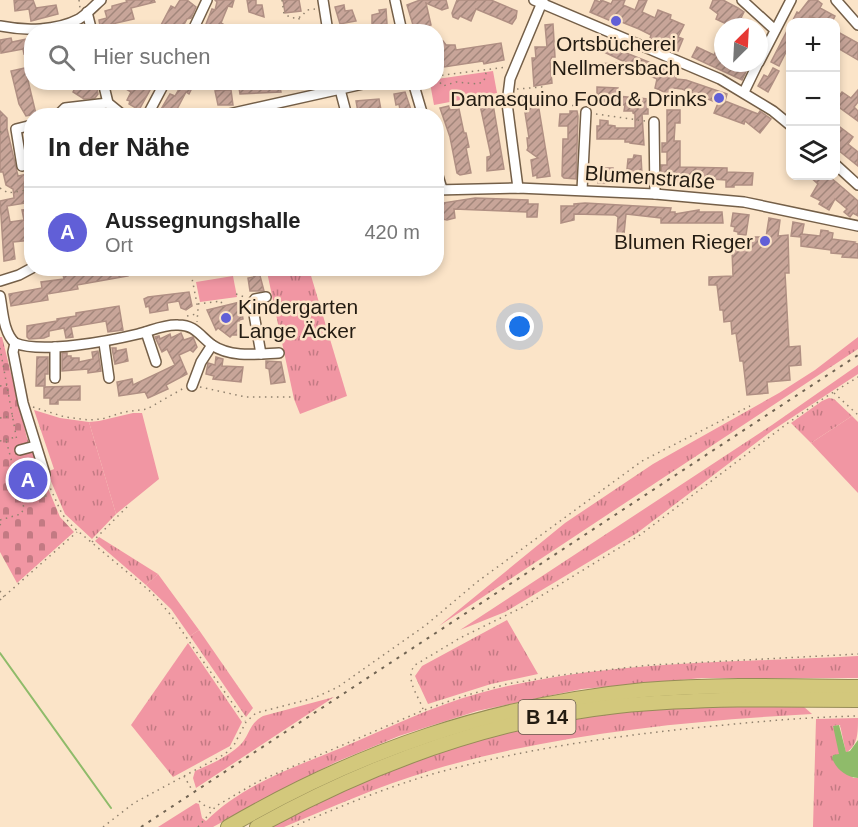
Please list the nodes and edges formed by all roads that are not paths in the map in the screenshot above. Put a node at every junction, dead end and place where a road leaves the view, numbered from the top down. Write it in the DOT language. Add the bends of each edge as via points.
graph roads {
  1 [pos="101,0"];
  2 [pos="207,0"];
  3 [pos="395,0"];
  4 [pos="742,0"];
  5 [pos="791,0"];
  6 [pos="836,0"];
  7 [pos="540,1"];
  8 [pos="324,4"];
  9 [pos="87,12"];
  10 [pos="65,24"];
  11 [pos="90,24"];
  12 [pos="196,24"];
  13 [pos="327,24"];
  14 [pos="400,24"];
  15 [pos="858,25"];
  16 [pos="0,26"];
  17 [pos="24,29"];
  18 [pos="775,30"];
  19 [pos="768,44"];
  20 [pos="754,72"];
  21 [pos="105,90"];
  22 [pos="161,90"];
  23 [pos="324,90"];
  24 [pos="340,90"];
  25 [pos="415,90"];
  26 [pos="744,92"];
  27 [pos="108,103"];
  28 [pos="271,104"];
  29 [pos="64,108"];
  30 [pos="114,108"];
  31 [pos="151,108"];
  32 [pos="254,108"];
  33 [pos="272,108"];
  34 [pos="345,108"];
  35 [pos="421,108"];
  36 [pos="586,112"];
  37 [pos="654,122"];
  38 [pos="786,122"];
  39 [pos="24,127"];
  40 [pos="22,166"];
  41 [pos="840,169"];
  42 [pos="858,185"];
  43 [pos="518,188"];
  44 [pos="444,190"];
  45 [pos="582,190"];
  46 [pos="655,194"];
  47 [pos="858,226"];
  48 [pos="24,272"];
  49 [pos="0,281"];
  50 [pos="0,296"];
  51 [pos="266,297"];
  52 [pos="146,332"];
  53 [pos="104,343"];
  54 [pos="15,344"];
  55 [pos="212,345"];
  56 [pos="55,347"];
  57 [pos="279,353"];
  58 [pos="261,354"];
  59 [pos="156,362"];
  60 [pos="55,378"];
  61 [pos="109,378"];
  62 [pos="192,386"];
  63 [pos="35,446"];
  64 [pos="20,450"];
  65 [pos="45,474"];
  66 [pos="858,687"];
  67 [pos="858,700"];
  68 [pos="228,827"];
  69 [pos="257,827"];
  1 -- 9 [label="street"];
  2 -- 12 [label="street"];
  3 -- 14 [label="street"];
  4 -- 18 [label="street"];
  5 -- 18 [label="street"];
  6 -- 15 [label="street"];
  7 -- 26 [label="street"];
  7 -- 43 [label="street" via="507,90"];
  8 -- 13 [label="street"];
  9 -- 10 [label="street"];
  9 -- 11 [label="street"];
  16 -- 17 [label="street"];
  18 -- 19 [label="street"];
  20 -- 26 [label="street"];
  21 -- 27 [label="street"];
  22 -- 31 [label="street"];
  23 -- 28 [label="street"];
  24 -- 34 [label="street"];
  25 -- 35 [label="street"];
  26 -- 38 [label="street"];
  27 -- 29 [label="street"];
  27 -- 30 [label="street"];
  28 -- 32 [label="street"];
  28 -- 33 [label="street"];
  36 -- 45 [label="street"];
  37 -- 46 [label="street"];
  39 -- 40 [label="street" via="16,129"];
  41 -- 42 [label="street"];
  43 -- 44 [label="street, Blumenstraße"];
  43 -- 45 [label="street, Blumenstraße"];
  45 -- 46 [label="street, Blumenstraße"];
  46 -- 47 [label="street, Blumenstraße" via="744,202"];
  48 -- 49 [label="street"];
  50 -- 54 [label="street" via="10,339"];
  51 -- 58 [label="street" via="252,303"];
  52 -- 53 [label="street"];
  52 -- 55 [label="street" via="172,325 189,326"];
  52 -- 59 [label="street"];
  53 -- 56 [label="street"];
  53 -- 61 [label="street"];
  54 -- 56 [label="street"];
  54 -- 63 [label="street" via="13,352"];
  55 -- 58 [label="street" via="229,352"];
  55 -- 62 [label="street"];
  56 -- 60 [label="street"];
  57 -- 58 [label="street"];
  63 -- 64 [label="street"];
  63 -- 65 [label="street"];
  66 -- 68 [label="highway, B 14" via="646,690 510,710 363,758"];
  67 -- 69 [label="highway, B 14" via="658,702 530,720 404,757"];
}
